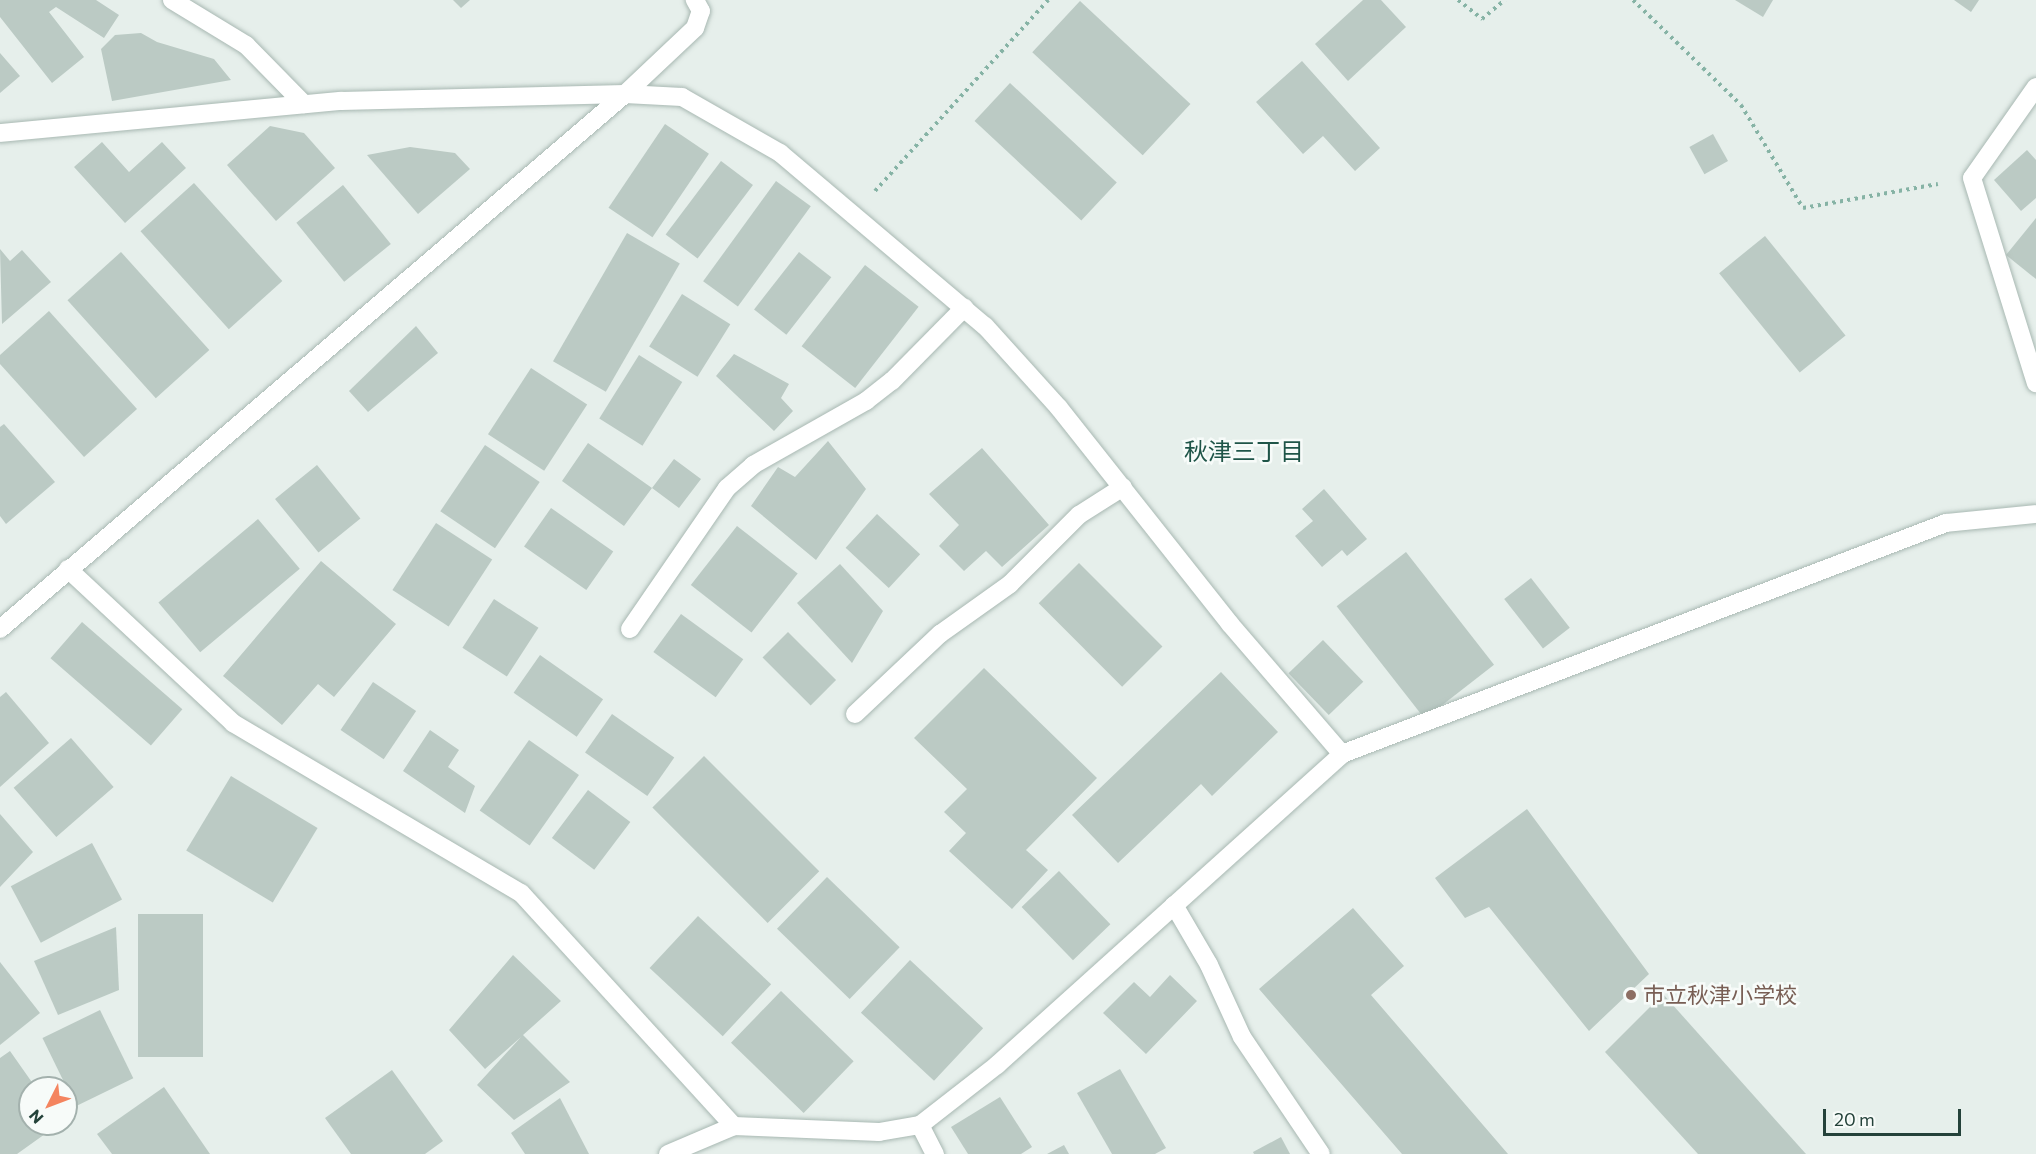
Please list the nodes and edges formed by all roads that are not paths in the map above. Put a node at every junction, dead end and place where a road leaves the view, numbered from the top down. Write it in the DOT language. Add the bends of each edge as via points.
graph roads {
  1 [pos="172,0"];
  2 [pos="695,0"];
  3 [pos="2036,87"];
  4 [pos="625,94"];
  5 [pos="304,104"];
  6 [pos="0,133"];
  7 [pos="964,309"];
  8 [pos="2036,382"];
  9 [pos="1123,487"];
  10 [pos="2036,514"];
  11 [pos="68,569"];
  12 [pos="0,629"];
  13 [pos="630,629"];
  14 [pos="855,714"];
  15 [pos="1342,754"];
  16 [pos="1174,905"];
  17 [pos="920,1125"];
  18 [pos="734,1126"];
  19 [pos="668,1154"];
  20 [pos="935,1154"];
  21 [pos="1321,1154"];
  1 -- 5 [label="street" via="246,45"];
  2 -- 4 [label="street" via="701,11 695,28"];
  3 -- 8 [label="street" via="1972,178"];
  4 -- 5 [label="street"];
  4 -- 7 [label="street" via="682,97 780,153"];
  4 -- 11 [label="street"];
  5 -- 6 [label="street"];
  7 -- 9 [label="street" via="985,326 1059,408"];
  7 -- 13 [label="street" via="892,381 866,401 753,465 727,488"];
  9 -- 14 [label="street" via="1079,515 1010,584 940,634"];
  9 -- 15 [label="street" via="1230,624"];
  10 -- 15 [label="street" via="1946,523"];
  11 -- 12 [label="street"];
  11 -- 18 [label="street" via="233,723 521,893"];
  15 -- 16 [label="street"];
  16 -- 17 [label="street" via="997,1065"];
  16 -- 21 [label="street" via="1209,965 1242,1037"];
  17 -- 18 [label="street" via="879,1132"];
  17 -- 20 [label="street"];
  18 -- 19 [label="street"];
}
